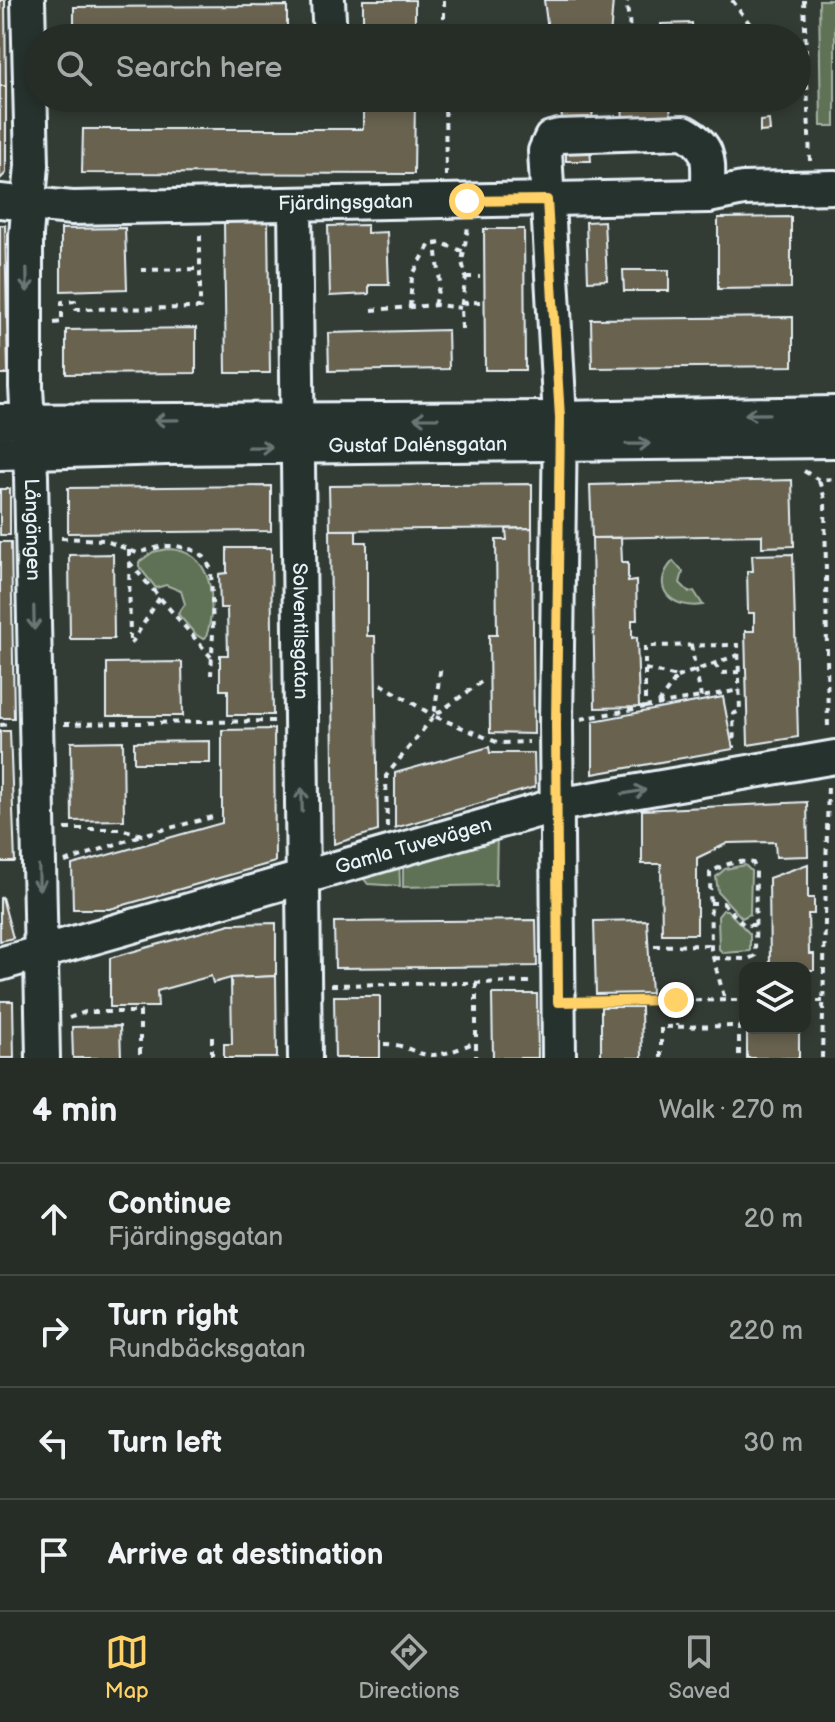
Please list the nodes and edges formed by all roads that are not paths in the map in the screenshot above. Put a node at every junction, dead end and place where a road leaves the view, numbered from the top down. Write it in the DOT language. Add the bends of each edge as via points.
graph roads {
  1 [pos="28,0"];
  2 [pos="328,0"];
  3 [pos="29,24"];
  4 [pos="329,24"];
  5 [pos="31,112"];
  6 [pos="823,187"];
  7 [pos="708,196"];
  8 [pos="547,200"];
  9 [pos="14,201"];
  10 [pos="295,205"];
  11 [pos="835,413"];
  12 [pos="560,417"];
  13 [pos="297,432"];
  14 [pos="15,437"];
  15 [pos="823,441"];
  16 [pos="832,757"];
  17 [pos="557,805"];
  18 [pos="303,878"];
  19 [pos="41,952"];
  20 [pos="0,964"];
  21 [pos="43,1058"];
  22 [pos="305,1058"];
  23 [pos="559,1058"];
  1 -- 3 [label="street, Långängen"];
  2 -- 4 [label="street"];
  5 -- 9 [label="street, Långängen" via="32,165"];
  6 -- 7 [label="street, Fjärdingsgatan" via="743,189"];
  7 -- 8 [label="street, Fjärdingsgatan"];
  7 -- 8 [label="street" via="706,150 684,132 551,138 545,151"];
  8 -- 10 [label="street, Fjärdingsgatan" via="508,187 456,201"];
  8 -- 12 [label="street"];
  9 -- 10 [label="street, Fjärdingsgatan" via="72,208"];
  9 -- 14 [label="street, Långängen, one-way" via="26,235 26,387"];
  10 -- 13 [label="street, Solventilsgatan"];
  11 -- 12 [label="street, Gustaf Dalénsgatan, one-way"];
  12 -- 13 [label="street, Gustaf Dalénsgatan"];
  12 -- 15 [label="street, Gustaf Dalénsgatan, one-way"];
  12 -- 17 [label="street"];
  13 -- 14 [label="street, Gustaf Dalénsgatan"];
  18 -- 13 [label="street, Solventilsgatan, one-way"];
  14 -- 19 [label="street, Långängen, one-way" via="33,539"];
  17 -- 16 [label="street, Gamla Tuvevägen, one-way"];
  17 -- 18 [label="street, Gamla Tuvevägen"];
  17 -- 23 [label="street" via="549,992"];
  18 -- 19 [label="street, Gamla Tuvevägen"];
  18 -- 22 [label="street, Solventilsgatan"];
  19 -- 20 [label="street, Gamla Tuvevägen"];
  19 -- 21 [label="street, Långängen"];
}
